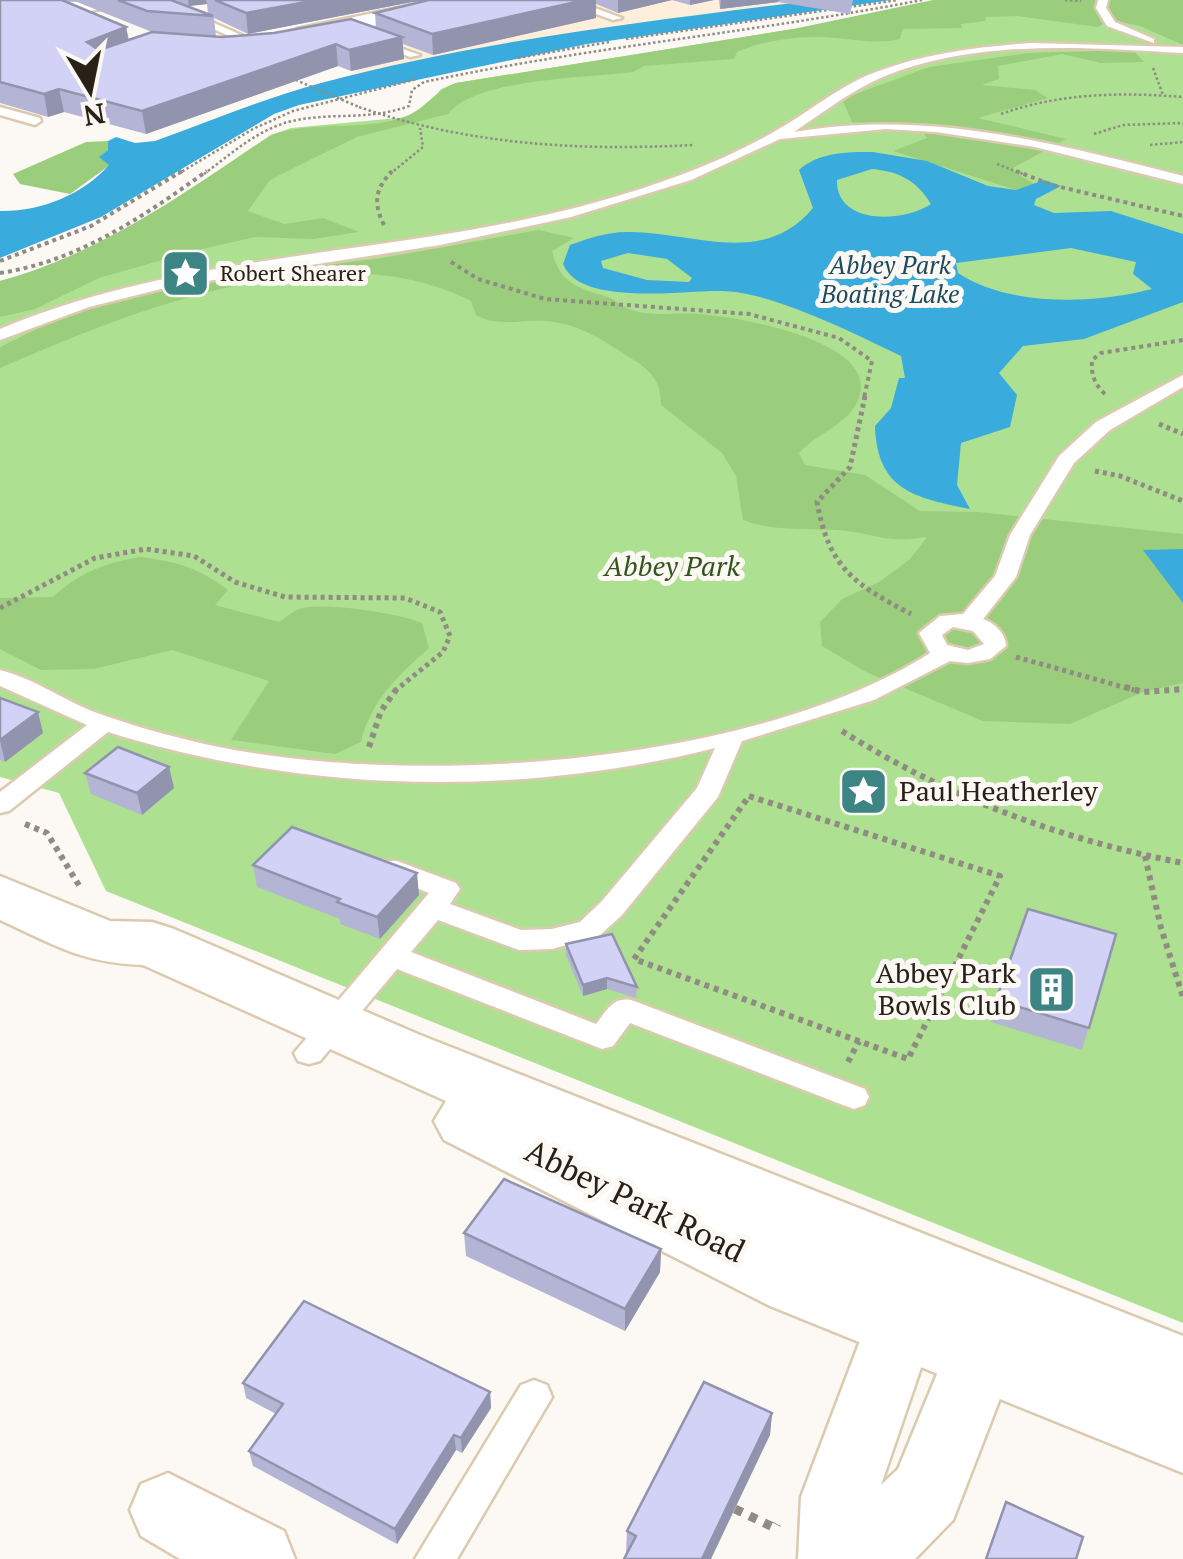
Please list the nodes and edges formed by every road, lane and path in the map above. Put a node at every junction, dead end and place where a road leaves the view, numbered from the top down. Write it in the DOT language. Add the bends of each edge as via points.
graph roads {
  1 [pos="114,0"];
  2 [pos="153,0"];
  3 [pos="466,0"];
  4 [pos="562,0"];
  5 [pos="898,0"];
  6 [pos="922,0"];
  7 [pos="1102,0"];
  8 [pos="60,4"];
  9 [pos="216,7"];
  10 [pos="180,14"];
  11 [pos="617,18"];
  12 [pos="1111,24"];
  13 [pos="105,27"];
  14 [pos="341,27"];
  15 [pos="251,42"];
  16 [pos="193,44"];
  17 [pos="1072,46"];
  18 [pos="1183,49"];
  19 [pos="414,56"];
  20 [pos="286,77"];
  21 [pos="0,111"];
  22 [pos="381,116"];
  23 [pos="35,120"];
  24 [pos="1183,124"];
  25 [pos="420,128"];
  26 [pos="770,140"];
  27 [pos="1068,151"];
  28 [pos="1183,180"];
  29 [pos="412,245"];
  30 [pos="0,261"];
  31 [pos="0,273"];
  32 [pos="0,335"];
  33 [pos="1183,340"];
  34 [pos="1183,380"];
  35 [pos="1128,410"];
  36 [pos="1062,466"];
  37 [pos="1183,501"];
  38 [pos="0,608"];
  39 [pos="969,622"];
  40 [pos="933,628"];
  41 [pos="990,650"];
  42 [pos="946,652"];
  43 [pos="0,676"];
  44 [pos="1183,689"];
  45 [pos="816,713"];
  46 [pos="102,725"];
  47 [pos="731,738"];
  48 [pos="366,771"];
  49 [pos="0,805"];
  50 [pos="1145,856"];
  51 [pos="363,858"];
  52 [pos="1183,863"];
  53 [pos="1000,876"];
  54 [pos="0,896"];
  55 [pos="434,908"];
  56 [pos="393,956"];
  57 [pos="1183,997"];
  58 [pos="322,1039"];
  59 [pos="854,1097"];
  60 [pos="964,1283"];
  61 [pos="900,1325"];
  62 [pos="980,1357"];
  63 [pos="1183,1372"];
  64 [pos="534,1397"];
  65 [pos="1183,1435"];
  66 [pos="168,1510"];
  67 [pos="256,1559"];
  68 [pos="435,1559"];
  69 [pos="838,1559"];
  70 [pos="861,1559"];
  1 -- 8 [label="street"];
  2 -- 10 [label="lane"];
  3 -- 14 [label="street"];
  4 -- 11 [label="lane"];
  5 -- 30 [label="path" via="624,39 341,96 253,129 91,226"];
  6 -- 22 [label="path" via="434,79 412,90 409,106"];
  7 -- 12 [label="lane"];
  8 -- 13 [label="street"];
  9 -- 10 [label="lane"];
  10 -- 15 [label="lane"];
  12 -- 17 [label="lane" via="1112,31"];
  12 -- 18 [label="lane"];
  14 -- 15 [label="street"];
  14 -- 19 [label="lane"];
  15 -- 16 [label="street"];
  17 -- 18 [label="lane"];
  17 -- 26 [label="lane" via="955,57 883,74 850,87"];
  20 -- 22 [label="path, bridge"];
  21 -- 23 [label="lane"];
  22 -- 25 [label="path"];
  22 -- 31 [label="path" via="280,125 154,210 26,272"];
  24 -- 27 [label="path" via="1123,125"];
  25 -- 26 [label="path" via="593,146"];
  25 -- 29 [label="path" via="423,147 386,175 374,200 388,229"];
  26 -- 27 [label="lane" via="911,124"];
  26 -- 29 [label="lane" via="600,206"];
  27 -- 28 [label="lane"];
  29 -- 32 [label="lane" via="152,283"];
  29 -- 40 [label="path" via="478,279 544,299 749,314 839,338 872,361 850,466 818,502 822,538 852,582"];
  33 -- 35 [label="path" via="1118,348 1092,360 1094,384"];
  34 -- 35 [label="lane"];
  35 -- 36 [label="lane"];
  36 -- 37 [label="path" via="1120,476"];
  36 -- 39 [label="lane" via="1020,535 1005,578"];
  38 -- 48 [label="path" via="94,556 158,548 299,600 408,597 425,603 443,614 450,639 384,706 373,726"];
  39 -- 40 [label="lane"];
  39 -- 41 [label="lane" via="993,634"];
  40 -- 42 [label="lane" via="932,643"];
  41 -- 42 [label="lane" via="966,657"];
  41 -- 44 [label="path" via="1144,692"];
  42 -- 45 [label="lane" via="923,669"];
  43 -- 46 [label="lane"];
  45 -- 47 [label="lane"];
  45 -- 50 [label="path" via="931,785 1033,825"];
  46 -- 48 [label="lane" via="273,764"];
  46 -- 49 [label="lane"];
  47 -- 48 [label="lane" via="542,767"];
  47 -- 55 [label="lane" via="710,792 589,929 520,940"];
  50 -- 52 [label="path"];
  50 -- 57 [label="path"];
  51 -- 55 [label="lane" via="446,890"];
  53 -- 53 [label="path" via="908,1059 634,958 749,796"];
  54 -- 58 [label="main road, Abbey Park Road" via="102,942 128,974"];
  55 -- 56 [label="lane"];
  56 -- 58 [label="lane"];
  56 -- 59 [label="lane" via="602,1038 624,1008"];
  58 -- 60 [label="main road, Abbey Park Road"];
  58 -- 61 [label="main road, Abbey Park Road" via="797,1283"];
  60 -- 61 [label="street"];
  60 -- 62 [label="street"];
  60 -- 63 [label="main road, Abbey Park Road"];
  61 -- 62 [label="main road, Abbey Park Road"];
  61 -- 69 [label="street" via="839,1497"];
  62 -- 65 [label="main road, Abbey Park Road"];
  62 -- 70 [label="street" via="926,1494"];
  64 -- 68 [label="lane"];
  66 -- 67 [label="street"];
}
